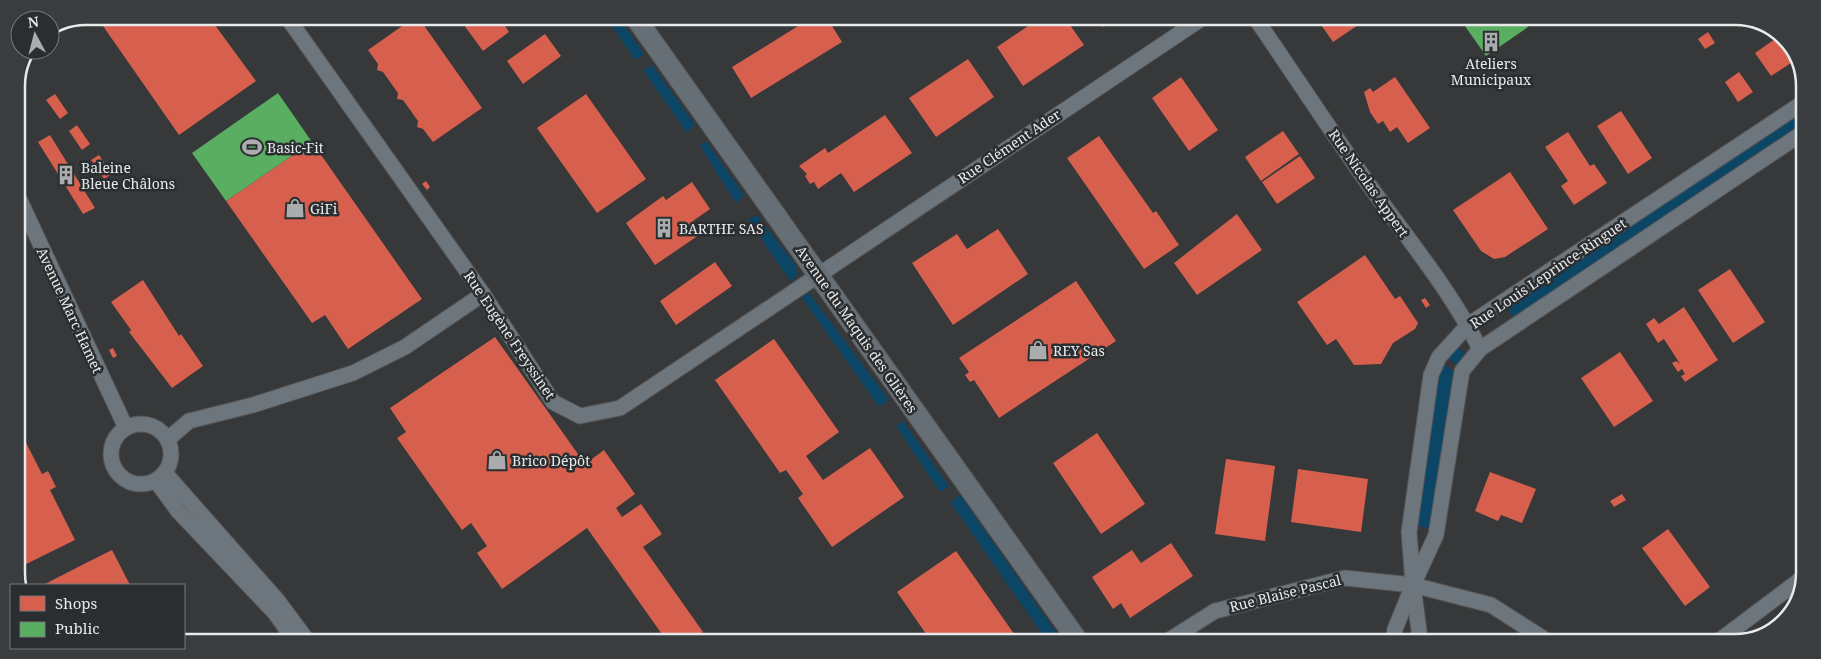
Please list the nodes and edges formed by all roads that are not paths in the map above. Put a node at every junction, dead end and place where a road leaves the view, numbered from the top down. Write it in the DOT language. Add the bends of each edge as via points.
graph roads {
  1 [pos="293,25"];
  2 [pos="641,25"];
  3 [pos="1192,25"];
  4 [pos="1260,25"];
  5 [pos="1796,107"];
  6 [pos="1796,137"];
  7 [pos="25,211"];
  8 [pos="818,274"];
  9 [pos="484,294"];
  10 [pos="1468,325"];
  11 [pos="1480,349"];
  12 [pos="126,428"];
  13 [pos="168,439"];
  14 [pos="160,477"];
  15 [pos="1795,584"];
  16 [pos="1413,585"];
  17 [pos="290,634"];
  18 [pos="303,634"];
  19 [pos="1073,634"];
  20 [pos="1179,634"];
  21 [pos="1394,634"];
  22 [pos="1419,634"];
  23 [pos="1536,634"];
  24 [pos="1728,634"];
  1 -- 9 [label="street, Rue Eugène Freyssinet"];
  2 -- 8 [label="main road, Avenue du Maquis des Glières"];
  3 -- 8 [label="street, Rue Clément Ader"];
  4 -- 10 [label="street, Rue Nicolas Appert"];
  5 -- 10 [label="street, Rue Louis Leprince-Ringuet"];
  6 -- 11 [label="street, Rue Louis Leprince-Ringuet"];
  7 -- 12 [label="street, Avenue Marc Hamet"];
  8 -- 9 [label="street, Rue Eugène Freyssinet" via="620,408 580,416 553,402"];
  8 -- 19 [label="main road, Avenue du Maquis des Glières"];
  9 -- 13 [label="street" via="405,347 353,373 253,405 189,421"];
  10 -- 11 [label="street, Rue Nicolas Appert"];
  10 -- 16 [label="street, Rue Louis Leprince-Ringuet" via="1439,357 1431,375 1409,532"];
  11 -- 16 [label="street, Rue Louis Leprince-Ringuet" via="1462,370 1436,535"];
  12 -- 13 [label="street" via="144,423"];
  12 -- 14 [label="street" via="112,443 112,464 125,480 135,484"];
  13 -- 14 [label="street" via="172,456"];
  14 -- 17 [label="street" via="178,511 275,613"];
  14 -- 18 [label="street" via="278,601"];
  15 -- 24 [label="street"];
  16 -- 20 [label="street, Rue Blaise Pascal" via="1345,578 1215,611"];
  16 -- 21 [label="street, Rue Louis Leprince-Ringuet"];
  16 -- 22 [label="street, Rue Louis Leprince-Ringuet"];
  16 -- 23 [label="street, Rue Blaise Pascal" via="1490,605"];
}
